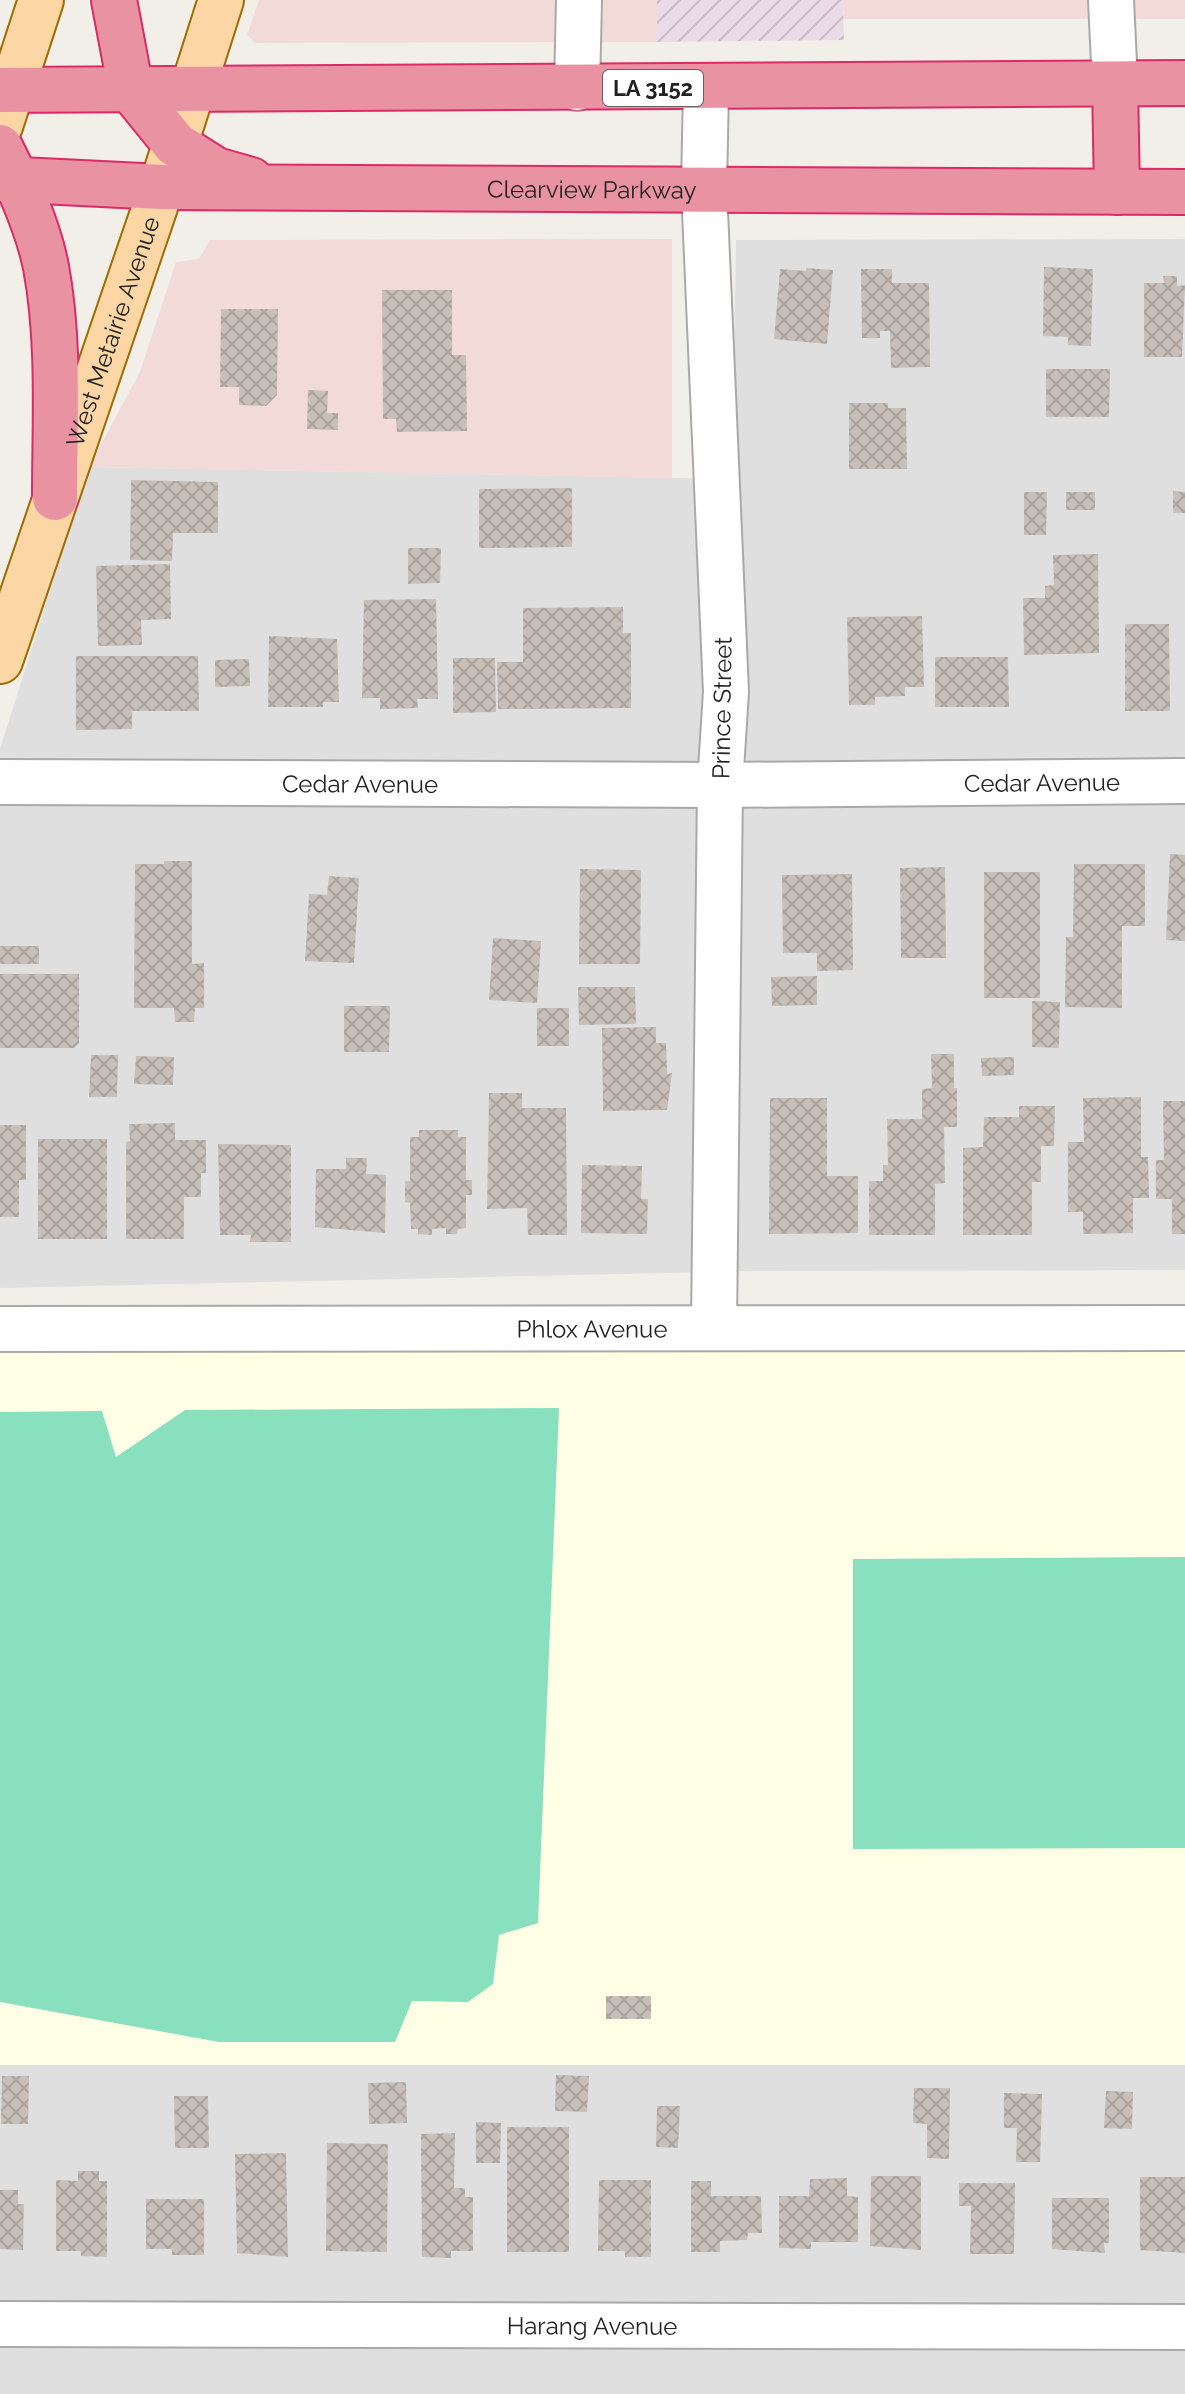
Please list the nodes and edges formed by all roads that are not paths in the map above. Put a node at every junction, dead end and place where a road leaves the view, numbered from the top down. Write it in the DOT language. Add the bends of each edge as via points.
graph roads {
  1 [pos="41,0"];
  2 [pos="114,0"];
  3 [pos="221,0"];
  4 [pos="579,0"];
  5 [pos="1111,0"];
  6 [pos="1185,83"];
  7 [pos="1115,84"];
  8 [pos="577,88"];
  9 [pos="706,88"];
  10 [pos="131,90"];
  11 [pos="191,90"];
  12 [pos="4,102"];
  13 [pos="175,144"];
  14 [pos="6,169"];
  15 [pos="162,187"];
  16 [pos="276,187"];
  17 [pos="704,188"];
  18 [pos="1117,192"];
  19 [pos="1185,192"];
  20 [pos="55,498"];
  21 [pos="0,661"];
  22 [pos="1185,781"];
  23 [pos="0,782"];
  24 [pos="720,785"];
  25 [pos="714,1328"];
  26 [pos="1185,1328"];
  27 [pos="0,1329"];
  28 [pos="0,2324"];
  29 [pos="1185,2327"];
  1 -- 12 [label="main road"];
  2 -- 10 [label="highway"];
  3 -- 11 [label="main road, West Metairie Avenue"];
  4 -- 8 [label="street"];
  5 -- 7 [label="street"];
  6 -- 7 [label="highway, LA 3152"];
  7 -- 9 [label="highway, LA 3152"];
  7 -- 18 [label="highway"];
  8 -- 9 [label="highway, LA 3152"];
  8 -- 11 [label="highway, LA 3152"];
  9 -- 17 [label="street, Prince Street"];
  10 -- 11 [label="highway, LA 3152"];
  10 -- 12 [label="highway, LA 3152"];
  10 -- 13 [label="highway"];
  11 -- 13 [label="main road, West Metairie Avenue"];
  13 -- 15 [label="main road, West Metairie Avenue"];
  13 -- 16 [label="highway" via="216,170"];
  14 -- 15 [label="highway, Clearview Parkway"];
  14 -- 20 [label="highway" via="46,265 55,354"];
  15 -- 16 [label="highway, Clearview Parkway"];
  15 -- 20 [label="main road, West Metairie Avenue"];
  16 -- 17 [label="highway, Clearview Parkway"];
  17 -- 18 [label="highway, Clearview Parkway"];
  17 -- 24 [label="street, Prince Street" via="726,692"];
  18 -- 19 [label="highway, Clearview Parkway"];
  20 -- 21 [label="main road, West Metairie Avenue"];
  22 -- 24 [label="street, Cedar Avenue"];
  23 -- 24 [label="street, Cedar Avenue"];
  24 -- 25 [label="street, Prince Street"];
  25 -- 26 [label="street, Phlox Avenue"];
  25 -- 27 [label="street, Phlox Avenue"];
  28 -- 29 [label="street, Harang Avenue"];
}
